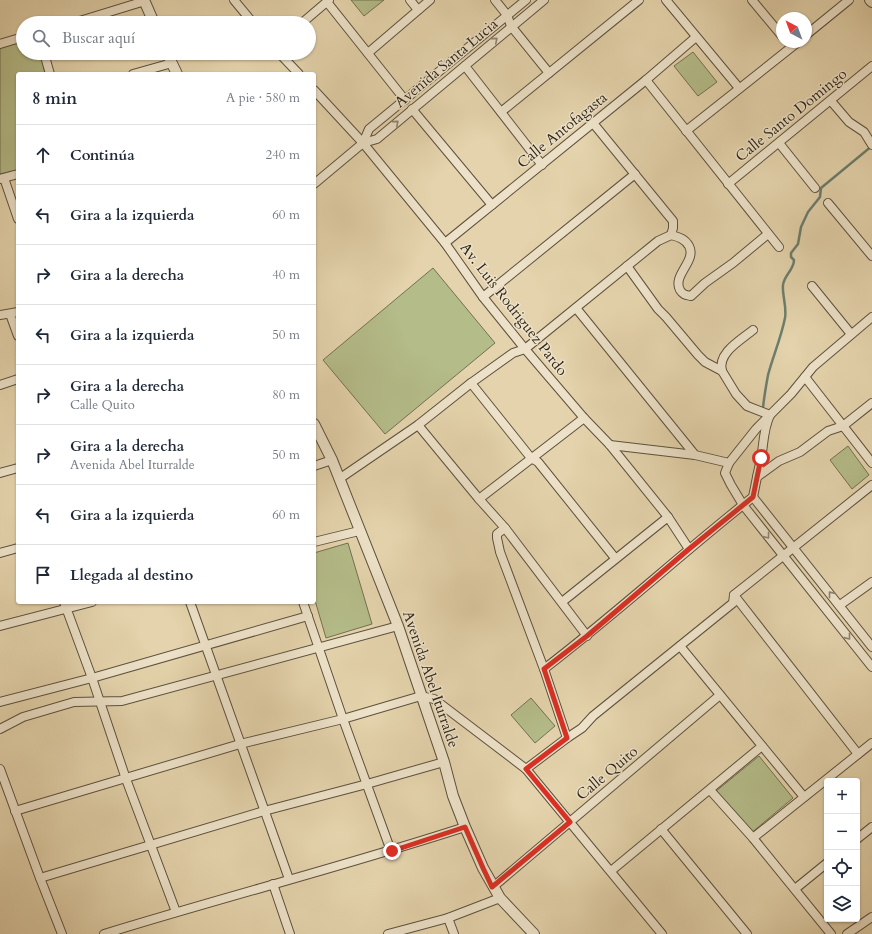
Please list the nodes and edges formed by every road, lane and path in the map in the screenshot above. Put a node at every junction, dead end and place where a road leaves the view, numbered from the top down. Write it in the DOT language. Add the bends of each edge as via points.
graph roads {
  1 [pos="234,0"];
  2 [pos="410,0"];
  3 [pos="430,0"];
  4 [pos="495,0"];
  5 [pos="526,0"];
  6 [pos="544,0"];
  7 [pos="639,0"];
  8 [pos="666,0"];
  9 [pos="752,0"];
  10 [pos="849,0"];
  11 [pos="145,1"];
  12 [pos="328,1"];
  13 [pos="418,10"];
  14 [pos="507,15"];
  15 [pos="96,16"];
  16 [pos="151,16"];
  17 [pos="248,16"];
  18 [pos="310,16"];
  19 [pos="512,26"];
  20 [pos="776,29"];
  21 [pos="812,30"];
  22 [pos="696,37"];
  23 [pos="16,40"];
  24 [pos="0,44"];
  25 [pos="787,48"];
  26 [pos="368,53"];
  27 [pos="46,60"];
  28 [pos="170,60"];
  29 [pos="286,60"];
  30 [pos="172,63"];
  31 [pos="465,66"];
  32 [pos="872,66"];
  33 [pos="49,72"];
  34 [pos="139,72"];
  35 [pos="176,72"];
  36 [pos="297,72"];
  37 [pos="549,72"];
  38 [pos="646,80"];
  39 [pos="739,88"];
  40 [pos="316,92"];
  41 [pos="405,100"];
  42 [pos="831,101"];
  43 [pos="412,109"];
  44 [pos="501,112"];
  45 [pos="594,123"];
  46 [pos="686,132"];
  47 [pos="363,143"];
  48 [pos="779,143"];
  49 [pos="872,145"];
  50 [pos="542,165"];
  51 [pos="635,174"];
  52 [pos="16,175"];
  53 [pos="2,179"];
  54 [pos="316,182"];
  55 [pos="728,184"];
  56 [pos="815,188"];
  57 [pos="828,203"];
  58 [pos="492,205"];
  59 [pos="16,214"];
  60 [pos="768,234"];
  61 [pos="671,235"];
  62 [pos="445,243"];
  63 [pos="779,247"];
  64 [pos="872,256"];
  65 [pos="627,266"];
  66 [pos="812,286"];
  67 [pos="483,297"];
  68 [pos="576,308"];
  69 [pos="14,313"];
  70 [pos="0,315"];
  71 [pos="872,317"];
  72 [pos="16,324"];
  73 [pos="753,330"];
  74 [pos="851,334"];
  75 [pos="525,349"];
  76 [pos="722,371"];
  77 [pos="805,377"];
  78 [pos="16,381"];
  79 [pos="471,383"];
  80 [pos="0,385"];
  81 [pos="872,403"];
  82 [pos="770,415"];
  83 [pos="584,418"];
  84 [pos="418,425"];
  85 [pos="843,426"];
  86 [pos="316,428"];
  87 [pos="610,445"];
  88 [pos="695,455"];
  89 [pos="531,458"];
  90 [pos="332,460"];
  91 [pos="729,463"];
  92 [pos="872,463"];
  93 [pos="316,465"];
  94 [pos="16,471"];
  95 [pos="0,473"];
  96 [pos="757,477"];
  97 [pos="339,479"];
  98 [pos="872,485"];
  99 [pos="753,497"];
  100 [pos="479,499"];
  101 [pos="743,505"];
  102 [pos="668,518"];
  103 [pos="504,528"];
  104 [pos="359,531"];
  105 [pos="316,542"];
  106 [pos="793,547"];
  107 [pos="16,549"];
  108 [pos="689,549"];
  109 [pos="0,553"];
  110 [pos="783,556"];
  111 [pos="615,558"];
  112 [pos="871,586"];
  113 [pos="734,595"];
  114 [pos="562,602"];
  115 [pos="191,604"];
  116 [pos="304,604"];
  117 [pos="65,605"];
  118 [pos="840,606"];
  119 [pos="308,616"];
  120 [pos="0,626"];
  121 [pos="398,626"];
  122 [pos="587,636"];
  123 [pos="206,645"];
  124 [pos="680,646"];
  125 [pos="872,647"];
  126 [pos="318,648"];
  127 [pos="872,667"];
  128 [pos="544,669"];
  129 [pos="217,676"];
  130 [pos="92,678"];
  131 [pos="720,695"];
  132 [pos="421,696"];
  133 [pos="0,702"];
  134 [pos="101,702"];
  135 [pos="343,719"];
  136 [pos="0,729"];
  137 [pos="567,738"];
  138 [pos="872,743"];
  139 [pos="240,744"];
  140 [pos="762,746"];
  141 [pos="858,754"];
  142 [pos="444,762"];
  143 [pos="0,769"];
  144 [pos="526,769"];
  145 [pos="126,778"];
  146 [pos="367,784"];
  147 [pos="710,790"];
  148 [pos="804,797"];
  149 [pos="15,811"];
  150 [pos="264,811"];
  151 [pos="570,822"];
  152 [pos="872,826"];
  153 [pos="465,827"];
  154 [pos="661,829"];
  155 [pos="860,836"];
  156 [pos="753,838"];
  157 [pos="152,844"];
  158 [pos="392,851"];
  159 [pos="824,865"];
  160 [pos="611,872"];
  161 [pos="40,878"];
  162 [pos="289,879"];
  163 [pos="273,884"];
  164 [pos="492,887"];
  165 [pos="795,889"];
  166 [pos="500,898"];
  167 [pos="176,912"];
  168 [pos="872,917"];
  169 [pos="448,918"];
  170 [pos="62,934"];
  171 [pos="104,934"];
  172 [pos="290,934"];
  173 [pos="388,934"];
  174 [pos="454,934"];
  175 [pos="534,934"];
  176 [pos="662,934"];
  177 [pos="747,934"];
  178 [pos="831,934"];
  179 [pos="847,934"];
  1 -- 17 [label="street"];
  2 -- 13 [label="street"];
  3 -- 13 [label="street"];
  4 -- 14 [label="street"];
  5 -- 14 [label="street, Avenida Santa Lucia"];
  6 -- 19 [label="street, Avenida Santa Lucia"];
  7 -- 37 [label="street"];
  8 -- 22 [label="street"];
  9 -- 20 [label="street"];
  10 -- 21 [label="street"];
  11 -- 15 [label="street"];
  11 -- 16 [label="street"];
  12 -- 18 [label="street"];
  12 -- 26 [label="street"];
  13 -- 26 [label="street"];
  14 -- 19 [label="street"];
  14 -- 41 [label="street, Avenida Santa Lucia"];
  31 -- 19 [label="street, Avenida Santa Lucia, one-way"];
  19 -- 37 [label="street"];
  22 -- 38 [label="street, Calle Antofagasta"];
  22 -- 39 [label="street"];
  23 -- 24 [label="street"];
  25 -- 39 [label="street"];
  26 -- 41 [label="street"];
  27 -- 33 [label="street"];
  28 -- 30 [label="street"];
  29 -- 36 [label="street"];
  30 -- 34 [label="street"];
  30 -- 35 [label="street"];
  31 -- 43 [label="street, Avenida Santa Lucia"];
  31 -- 44 [label="street"];
  32 -- 42 [label="street, Calle Santo Domingo"];
  37 -- 44 [label="street"];
  38 -- 45 [label="street, Calle Antofagasta"];
  38 -- 46 [label="street"];
  39 -- 46 [label="street"];
  40 -- 47 [label="street, Av. Luis Rodriguez Pardo"];
  41 -- 47 [label="street, Avenida Santa Lucia" via="369,129"];
  42 -- 48 [label="street, Calle Santo Domingo"];
  42 -- 49 [label="street" via="849,122 864,132"];
  47 -- 43 [label="street, Avenida Santa Lucia, one-way" via="377,139"];
  43 -- 58 [label="street"];
  44 -- 50 [label="street"];
  45 -- 50 [label="street, Calle Antofagasta"];
  45 -- 51 [label="street"];
  46 -- 55 [label="street"];
  47 -- 54 [label="street, Avenida Santa Lucia"];
  47 -- 62 [label="street, Av. Luis Rodriguez Pardo"];
  48 -- 55 [label="street, Calle Santo Domingo"];
  48 -- 56 [label="street"];
  50 -- 58 [label="street, Calle Antofagasta"];
  51 -- 61 [label="street" via="673,221"];
  51 -- 67 [label="street"];
  52 -- 53 [label="street"];
  53 -- 59 [label="street"];
  55 -- 60 [label="street"];
  57 -- 64 [label="street"];
  58 -- 62 [label="street, Calle Antofagasta"];
  60 -- 61 [label="street" via="691,296 682,293 678,282 691,254 690,249 686,241"];
  60 -- 63 [label="street"];
  61 -- 65 [label="street" via="658,241"];
  62 -- 67 [label="street, Av. Luis Rodriguez Pardo"];
  65 -- 68 [label="street"];
  65 -- 76 [label="street" via="690,347 705,362"];
  66 -- 74 [label="street"];
  67 -- 75 [label="street, Av. Luis Rodriguez Pardo"];
  68 -- 75 [label="street"];
  68 -- 88 [label="street"];
  69 -- 70 [label="street"];
  69 -- 72 [label="street"];
  71 -- 74 [label="street"];
  73 -- 76 [label="street" via="725,354 721,365"];
  74 -- 77 [label="street"];
  75 -- 79 [label="street" via="513,353"];
  75 -- 83 [label="street, Av. Luis Rodriguez Pardo"];
  76 -- 82 [label="street" via="741,401"];
  77 -- 82 [label="street"];
  77 -- 85 [label="street"];
  78 -- 80 [label="street"];
  79 -- 84 [label="street"];
  79 -- 89 [label="street"];
  81 -- 85 [label="street"];
  82 -- 91 [label="street"];
  82 -- 96 [label="street" via="763,437"];
  83 -- 87 [label="street, Av. Luis Rodriguez Pardo"];
  83 -- 89 [label="street"];
  84 -- 97 [label="street"];
  84 -- 100 [label="street"];
  85 -- 92 [label="street"];
  85 -- 96 [label="street" via="828,431 800,452 779,461"];
  86 -- 90 [label="street, Avenida Abel Iturralde"];
  87 -- 88 [label="street"];
  87 -- 102 [label="street, Av. Luis Rodriguez Pardo"];
  88 -- 91 [label="street"];
  89 -- 100 [label="street"];
  89 -- 111 [label="street" via="538,462"];
  90 -- 93 [label="street"];
  90 -- 97 [label="street, Avenida Abel Iturralde"];
  91 -- 101 [label="street" via="725,473"];
  94 -- 95 [label="street"];
  96 -- 99 [label="street"];
  97 -- 104 [label="street, Avenida Abel Iturralde"];
  98 -- 106 [label="street"];
  99 -- 101 [label="street"];
  99 -- 106 [label="street"];
  100 -- 103 [label="street"];
  101 -- 108 [label="street"];
  101 -- 110 [label="street, one-way"];
  102 -- 108 [label="street, Av. Luis Rodriguez Pardo"];
  102 -- 111 [label="street"];
  103 -- 114 [label="street"];
  103 -- 128 [label="street" via="497,534 500,552"];
  104 -- 105 [label="street"];
  104 -- 121 [label="street, Avenida Abel Iturralde"];
  106 -- 110 [label="street"];
  118 -- 106 [label="street, one-way"];
  107 -- 109 [label="street"];
  108 -- 122 [label="street"];
  110 -- 113 [label="street"];
  110 -- 127 [label="street, one-way"];
  111 -- 114 [label="street"];
  112 -- 118 [label="street"];
  113 -- 124 [label="street" via="733,603"];
  113 -- 141 [label="street"];
  114 -- 122 [label="street"];
  115 -- 123 [label="street"];
  116 -- 119 [label="street"];
  117 -- 120 [label="street"];
  117 -- 130 [label="street"];
  118 -- 125 [label="street"];
  119 -- 123 [label="street"];
  119 -- 126 [label="street"];
  121 -- 126 [label="street"];
  121 -- 132 [label="street, Avenida Abel Iturralde"];
  122 -- 128 [label="street"];
  123 -- 129 [label="street"];
  123 -- 130 [label="street"];
  124 -- 131 [label="street"];
  124 -- 137 [label="street"];
  126 -- 129 [label="street"];
  126 -- 135 [label="street"];
  128 -- 137 [label="street"];
  129 -- 134 [label="street" via="122,702"];
  129 -- 139 [label="street"];
  130 -- 133 [label="street"];
  130 -- 134 [label="street"];
  131 -- 140 [label="street"];
  131 -- 151 [label="street, Calle Quito"];
  132 -- 135 [label="street"];
  132 -- 142 [label="street, Avenida Abel Iturralde"];
  132 -- 144 [label="street" via="434,699"];
  134 -- 136 [label="street" via="74,702 23,717"];
  134 -- 145 [label="street"];
  135 -- 139 [label="street"];
  135 -- 146 [label="street"];
  137 -- 144 [label="street"];
  138 -- 141 [label="street"];
  139 -- 145 [label="street"];
  139 -- 150 [label="street"];
  140 -- 147 [label="street"];
  140 -- 148 [label="street"];
  141 -- 148 [label="street"];
  142 -- 146 [label="street"];
  142 -- 153 [label="street, Avenida Abel Iturralde"];
  143 -- 149 [label="street"];
  144 -- 151 [label="street"];
  145 -- 149 [label="street"];
  145 -- 157 [label="street"];
  146 -- 150 [label="street"];
  146 -- 158 [label="street"];
  147 -- 154 [label="street"];
  147 -- 156 [label="street"];
  148 -- 156 [label="street"];
  149 -- 161 [label="street"];
  150 -- 157 [label="street"];
  150 -- 162 [label="street"];
  151 -- 160 [label="street"];
  151 -- 164 [label="street, Calle Quito"];
  152 -- 155 [label="street"];
  153 -- 158 [label="street"];
  153 -- 164 [label="street, Avenida Abel Iturralde"];
  154 -- 160 [label="street"];
  154 -- 177 [label="street"];
  156 -- 165 [label="street"];
  157 -- 161 [label="street"];
  157 -- 167 [label="street"];
  158 -- 162 [label="street"];
  159 -- 165 [label="street"];
  160 -- 176 [label="street"];
  161 -- 170 [label="street"];
  162 -- 163 [label="street"];
  163 -- 167 [label="street"];
  163 -- 172 [label="street"];
  164 -- 166 [label="street, Avenida Abel Iturralde"];
  165 -- 178 [label="street"];
  166 -- 169 [label="street"];
  166 -- 175 [label="street, Avenida Abel Iturralde"];
  167 -- 171 [label="street"];
  168 -- 179 [label="street"];
  169 -- 173 [label="street"];
  169 -- 174 [label="street"];
}
